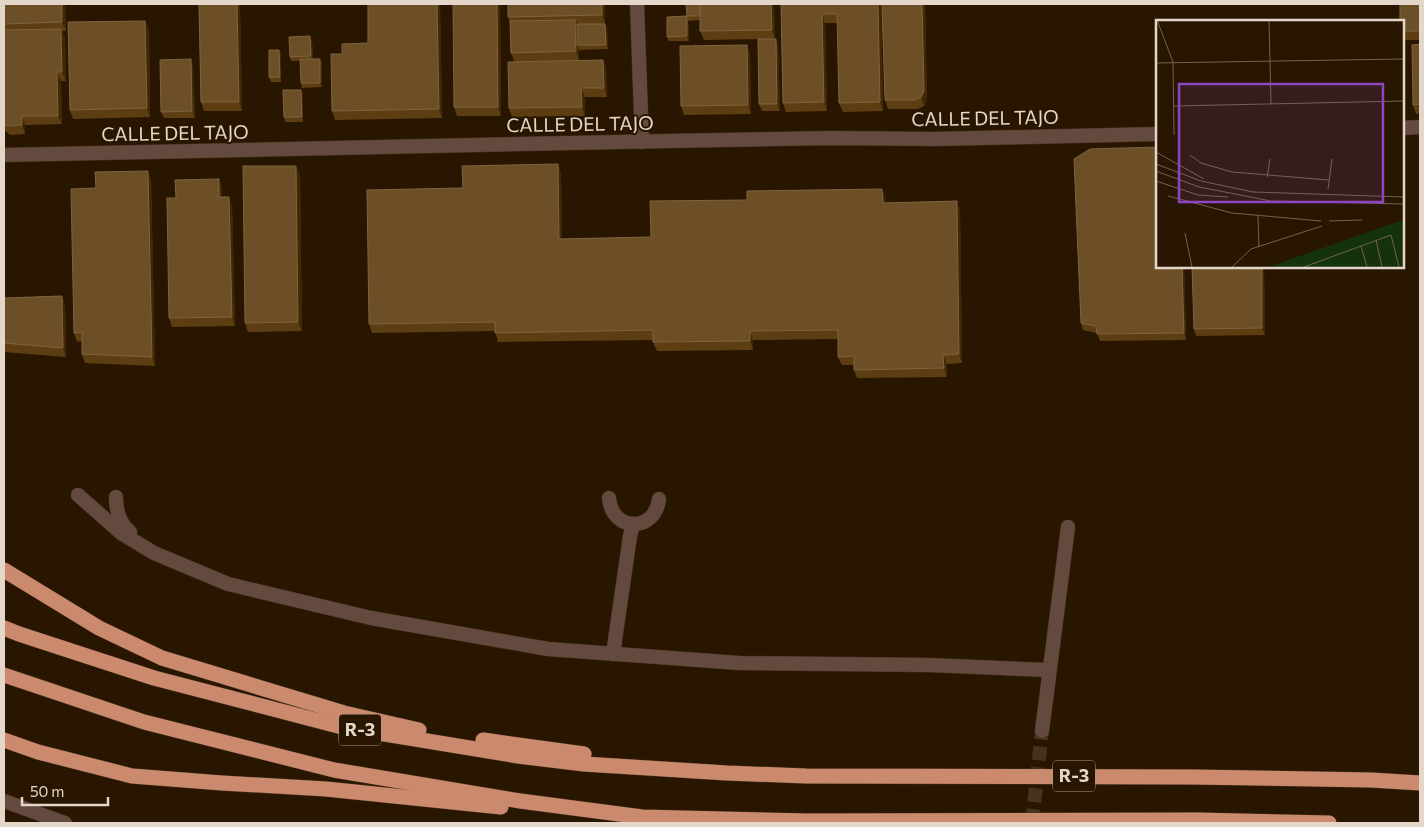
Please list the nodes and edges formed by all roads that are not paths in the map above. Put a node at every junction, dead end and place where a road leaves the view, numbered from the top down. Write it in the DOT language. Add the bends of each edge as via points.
graph roads {
  1 [pos="637,4"];
  2 [pos="1420,127"];
  3 [pos="1404,128"];
  4 [pos="1156,134"];
  5 [pos="642,142"];
  6 [pos="4,155"];
  7 [pos="78,495"];
  8 [pos="116,497"];
  9 [pos="609,498"];
  10 [pos="659,499"];
  11 [pos="633,524"];
  12 [pos="1068,527"];
  13 [pos="154,553"];
  14 [pos="4,570"];
  15 [pos="4,628"];
  16 [pos="613,654"];
  17 [pos="1049,670"];
  18 [pos="4,675"];
  19 [pos="1042,732"];
  20 [pos="4,740"];
  21 [pos="727,773"];
  22 [pos="1420,783"];
  23 [pos="4,801"];
  24 [pos="642,817"];
  25 [pos="65,823"];
  26 [pos="1329,823"];
  1 -- 5 [label="street"];
  2 -- 3 [label="street"];
  4 -- 5 [label="street, CALLE DEL TAJO"];
  5 -- 6 [label="street, CALLE DEL TAJO"];
  7 -- 13 [label="street" via="121,533"];
  8 -- 13 [label="street" via="116,509 125,529"];
  9 -- 11 [label="street" via="614,515"];
  10 -- 11 [label="street" via="651,517"];
  11 -- 16 [label="street"];
  12 -- 17 [label="street"];
  13 -- 16 [label="street" via="228,584 371,618 548,649"];
  14 -- 21 [label="highway" via="99,628 162,658 344,713 435,733"];
  15 -- 21 [label="highway, R-3" via="154,678 342,727 574,763"];
  16 -- 17 [label="street" via="739,663"];
  17 -- 19 [label="street"];
  18 -- 24 [label="highway, R-3" via="144,722 334,770 520,801"];
  20 -- 24 [label="highway" via="132,776 326,789 486,806"];
  21 -- 22 [label="highway, R-3" via="1203,777"];
  23 -- 25 [label="street"];
  24 -- 26 [label="highway, R-3" via="807,821"];
}
